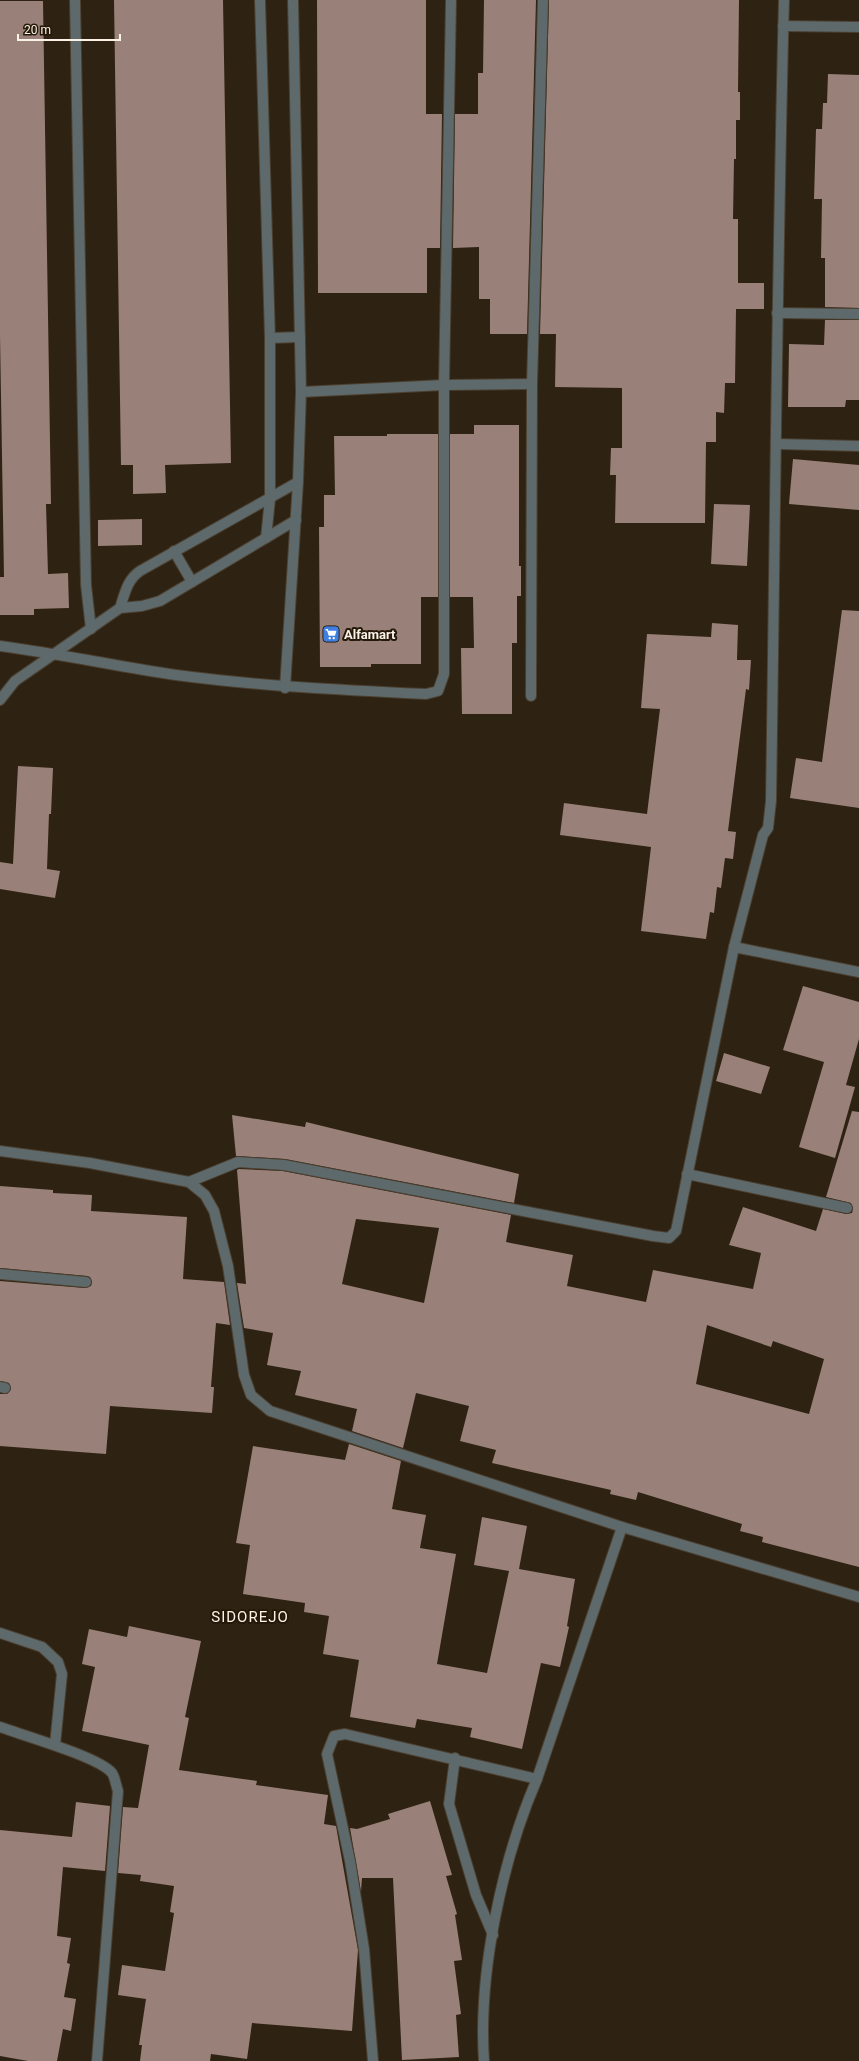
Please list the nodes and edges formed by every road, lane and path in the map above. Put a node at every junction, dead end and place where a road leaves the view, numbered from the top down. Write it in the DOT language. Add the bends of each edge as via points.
graph roads {
  1 [pos="75,0"];
  2 [pos="260,0"];
  3 [pos="293,0"];
  4 [pos="451,0"];
  5 [pos="543,0"];
  6 [pos="784,0"];
  7 [pos="783,26"];
  8 [pos="859,27"];
  9 [pos="777,313"];
  10 [pos="859,314"];
  11 [pos="300,337"];
  12 [pos="270,338"];
  13 [pos="532,384"];
  14 [pos="444,385"];
  15 [pos="301,392"];
  16 [pos="777,444"];
  17 [pos="859,446"];
  18 [pos="298,482"];
  19 [pos="270,499"];
  20 [pos="296,520"];
  21 [pos="266,538"];
  22 [pos="174,550"];
  23 [pos="192,582"];
  24 [pos="120,608"];
  25 [pos="91,629"];
  26 [pos="0,646"];
  27 [pos="58,653"];
  28 [pos="285,688"];
  29 [pos="531,696"];
  30 [pos="0,700"];
  31 [pos="734,947"];
  32 [pos="859,972"];
  33 [pos="0,1151"];
  34 [pos="687,1174"];
  35 [pos="189,1182"];
  36 [pos="847,1208"];
  37 [pos="0,1274"];
  38 [pos="86,1282"];
  39 [pos="622,1527"];
  40 [pos="859,1597"];
  41 [pos="0,1633"];
  42 [pos="0,1727"];
  43 [pos="55,1746"];
  44 [pos="455,1758"];
  45 [pos="537,1779"];
  46 [pos="493,1935"];
  47 [pos="97,2061"];
  48 [pos="373,2061"];
  49 [pos="484,2061"];
  1 -- 25 [label="street" via="86,585"];
  2 -- 12 [label="street"];
  3 -- 11 [label="street"];
  4 -- 14 [label="street"];
  5 -- 13 [label="street"];
  6 -- 7 [label="street"];
  7 -- 8 [label="street"];
  7 -- 9 [label="street"];
  9 -- 10 [label="street"];
  9 -- 16 [label="street"];
  11 -- 12 [label="street"];
  11 -- 15 [label="street"];
  12 -- 19 [label="street"];
  13 -- 14 [label="street"];
  13 -- 29 [label="street"];
  14 -- 15 [label="street"];
  14 -- 28 [label="street" via="444,674 438,691 426,694"];
  15 -- 18 [label="street"];
  16 -- 17 [label="street"];
  16 -- 31 [label="street" via="771,801 768,828 763,835"];
  18 -- 19 [label="street"];
  18 -- 20 [label="street"];
  19 -- 21 [label="street"];
  19 -- 22 [label="street"];
  20 -- 21 [label="street"];
  20 -- 28 [label="street"];
  21 -- 23 [label="street"];
  22 -- 23 [label="street"];
  22 -- 24 [label="street" via="133,576 127,585"];
  23 -- 24 [label="street" via="152,604"];
  24 -- 25 [label="street"];
  25 -- 27 [label="street"];
  26 -- 27 [label="street"];
  27 -- 28 [label="street" via="177,675"];
  27 -- 30 [label="street" via="15,681"];
  31 -- 32 [label="street"];
  31 -- 34 [label="street"];
  33 -- 35 [label="street" via="90,1163"];
  34 -- 35 [label="street" via="676,1231 669,1238 284,1165 238,1162"];
  34 -- 36 [label="street"];
  35 -- 39 [label="street" via="205,1194 214,1211 228,1266 244,1374 252,1395 270,1411"];
  37 -- 38 [label="street"];
  39 -- 40 [label="street"];
  39 -- 45 [label="street"];
  41 -- 43 [label="street" via="42,1647 58,1662 62,1674"];
  42 -- 43 [label="street"];
  43 -- 47 [label="street" via="113,1773 118,1790"];
  44 -- 45 [label="street"];
  44 -- 46 [label="street" via="449,1804 476,1895"];
  44 -- 48 [label="street" via="345,1734 334,1736 326,1754 350,1861 364,1949"];
  45 -- 46 [label="street" via="522,1815"];
  46 -- 49 [label="street" via="486,1965"];
}
